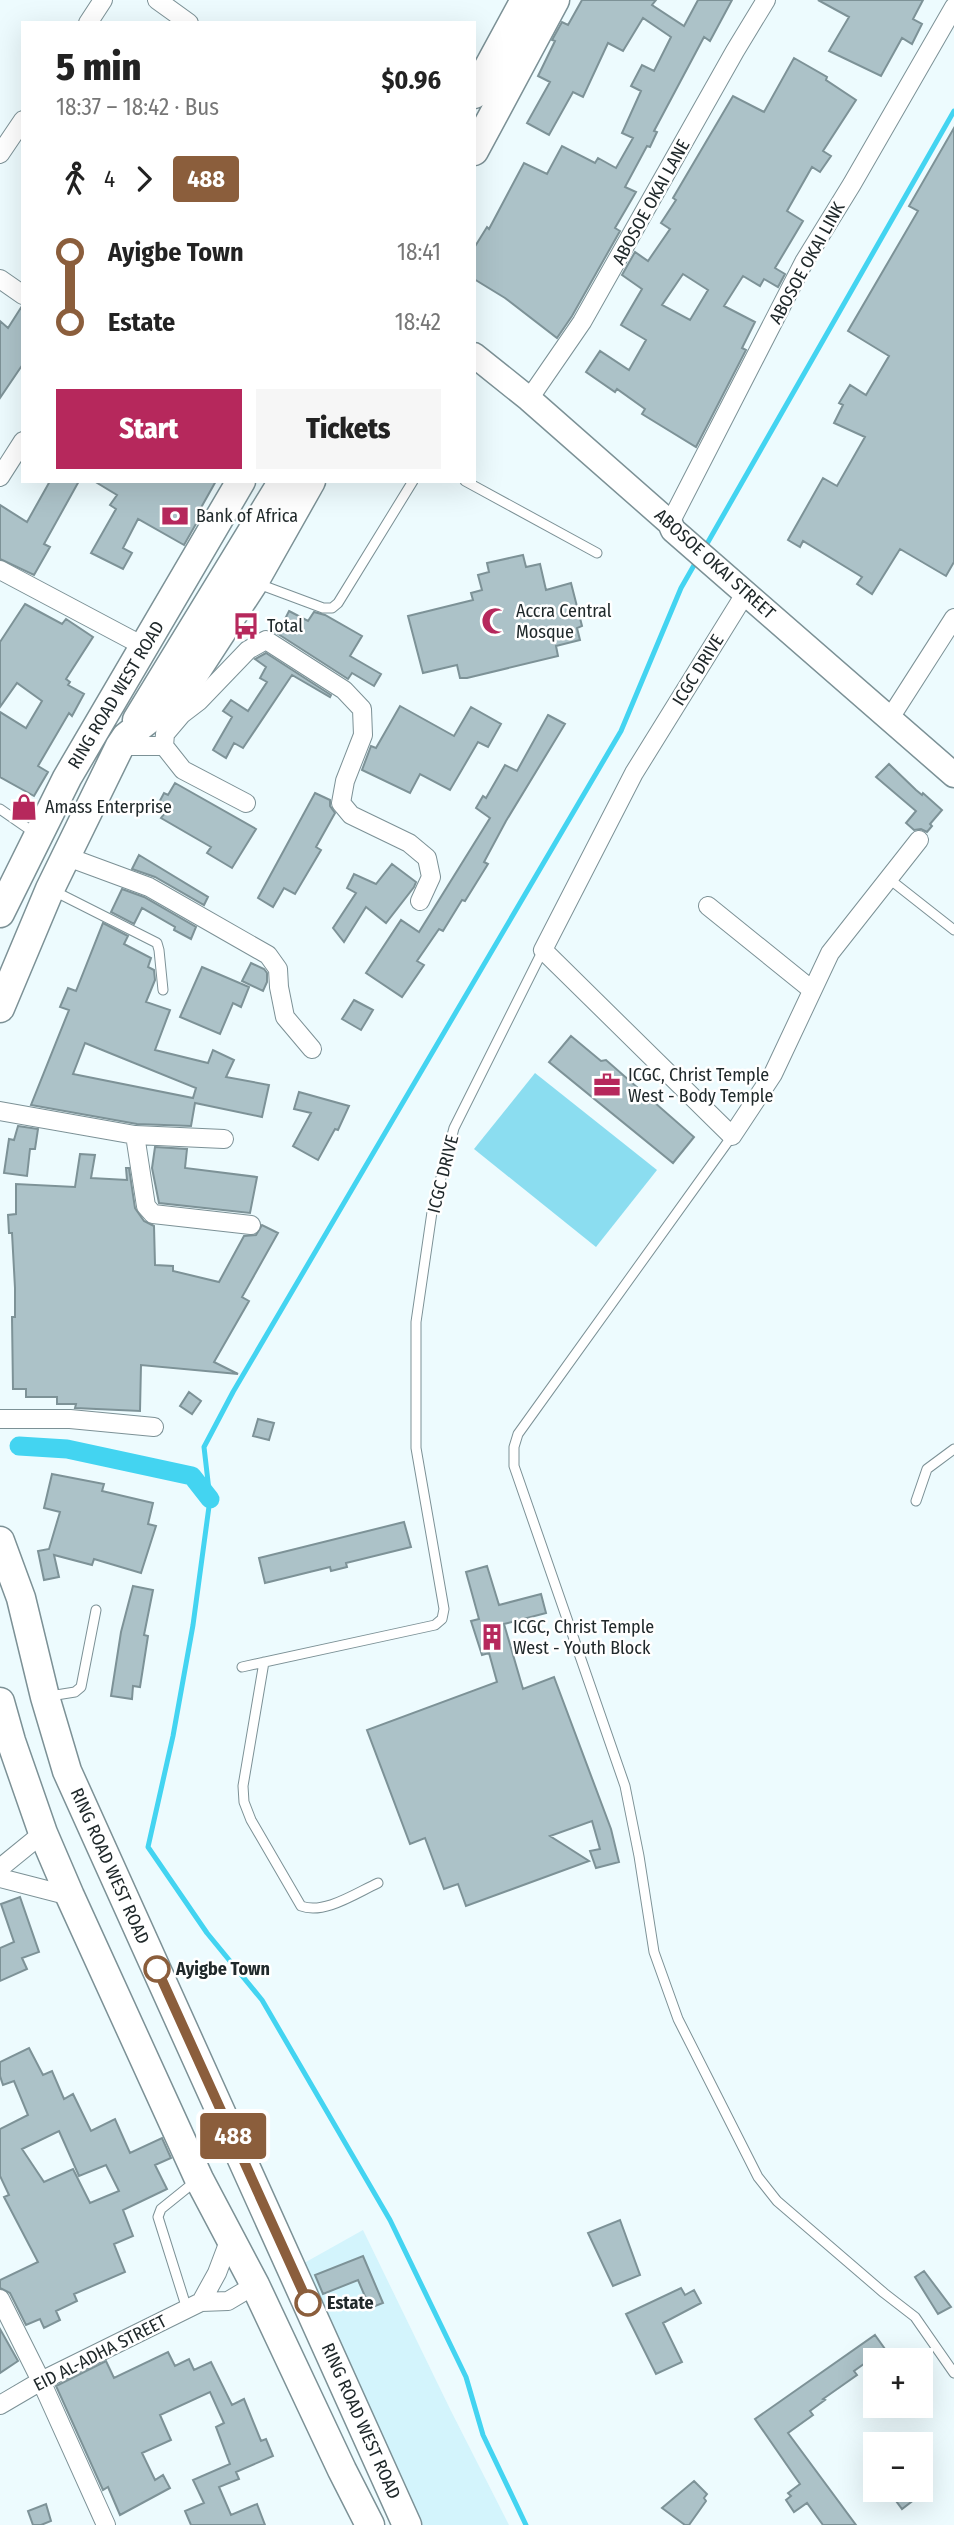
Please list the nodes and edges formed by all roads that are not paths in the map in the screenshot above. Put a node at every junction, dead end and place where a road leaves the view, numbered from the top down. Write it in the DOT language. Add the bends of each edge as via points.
graph roads {
  1 [pos="103,0"];
  2 [pos="157,0"];
  3 [pos="519,0"];
  4 [pos="525,0"];
  5 [pos="554,0"];
  6 [pos="766,0"];
  7 [pos="954,7"];
  8 [pos="89,21"];
  9 [pos="186,21"];
  10 [pos="476,77"];
  11 [pos="476,90"];
  12 [pos="21,123"];
  13 [pos="476,133"];
  14 [pos="476,147"];
  15 [pos="0,154"];
  16 [pos="0,279"];
  17 [pos="21,294"];
  18 [pos="476,357"];
  19 [pos="529,399"];
  20 [pos="21,445"];
  21 [pos="0,477"];
  22 [pos="240,483"];
  23 [pos="252,483"];
  24 [pos="282,483"];
  25 [pos="310,483"];
  26 [pos="411,483"];
  27 [pos="469,483"];
  28 [pos="672,526"];
  29 [pos="597,553"];
  30 [pos="0,570"];
  31 [pos="254,582"];
  32 [pos="745,594"];
  33 [pos="954,618"];
  34 [pos="145,648"];
  35 [pos="146,687"];
  36 [pos="112,702"];
  37 [pos="890,718"];
  38 [pos="123,742"];
  39 [pos="164,746"];
  40 [pos="954,775"];
  41 [pos="246,803"];
  42 [pos="0,809"];
  43 [pos="37,836"];
  44 [pos="919,840"];
  45 [pos="65,856"];
  46 [pos="888,878"];
  47 [pos="50,889"];
  48 [pos="420,901"];
  49 [pos="708,906"];
  50 [pos="0,913"];
  51 [pos="954,930"];
  52 [pos="543,950"];
  53 [pos="163,990"];
  54 [pos="812,990"];
  55 [pos="0,1008"];
  56 [pos="313,1049"];
  57 [pos="0,1111"];
  58 [pos="135,1135"];
  59 [pos="732,1136"];
  60 [pos="224,1139"];
  61 [pos="251,1225"];
  62 [pos="0,1419"];
  63 [pos="154,1427"];
  64 [pos="954,1449"];
  65 [pos="915,1501"];
  66 [pos="0,1541"];
  67 [pos="0,1577"];
  68 [pos="21,1598"];
  69 [pos="96,1610"];
  70 [pos="264,1662"];
  71 [pos="242,1667"];
  72 [pos="45,1697"];
  73 [pos="2,1718"];
  74 [pos="43,1833"];
  75 [pos="0,1868"];
  76 [pos="0,1878"];
  77 [pos="378,1883"];
  78 [pos="71,1896"];
  79 [pos="199,2179"];
  80 [pos="231,2236"];
  81 [pos="255,2285"];
  82 [pos="0,2299"];
  83 [pos="194,2306"];
  84 [pos="954,2373"];
  85 [pos="41,2381"];
  86 [pos="0,2405"];
  87 [pos="106,2525"];
  88 [pos="370,2525"];
  89 [pos="407,2525"];
  1 -- 8 [label="street"];
  2 -- 9 [label="street"];
  3 -- 10 [label="main road"];
  4 -- 11 [label="main road"];
  5 -- 13 [label="main road"];
  5 -- 14 [label="main road"];
  6 -- 19 [label="street, ABOSOE OKAI LANE" via="582,323"];
  7 -- 28 [label="street, ABOSOE OKAI LINK" via="803,262"];
  12 -- 15 [label="street"];
  16 -- 17 [label="street"];
  18 -- 19 [label="street, ABOSOE OKAI STREET"];
  19 -- 28 [label="street, ABOSOE OKAI STREET"];
  20 -- 21 [label="street"];
  22 -- 34 [label="main road, RING ROAD WEST ROAD"];
  23 -- 35 [label="main road, RING ROAD WEST ROAD"];
  24 -- 35 [label="main road, RING ROAD WEST ROAD"];
  25 -- 31 [label="main road, RING ROAD WEST ROAD"];
  26 -- 31 [label="lane" via="332,608"];
  27 -- 29 [label="lane"];
  28 -- 32 [label="street, ABOSOE OKAI STREET"];
  30 -- 34 [label="street"];
  31 -- 38 [label="main road, RING ROAD WEST ROAD" via="181,694"];
  32 -- 37 [label="street, ABOSOE OKAI STREET"];
  32 -- 52 [label="street, ICGC DRIVE" via="634,773"];
  33 -- 37 [label="street"];
  34 -- 36 [label="main road, RING ROAD WEST ROAD"];
  35 -- 36 [label="main road"];
  35 -- 38 [label="main road"];
  36 -- 43 [label="main road, RING ROAD WEST ROAD"];
  37 -- 40 [label="street, ABOSOE OKAI STREET"];
  38 -- 39 [label="street"];
  38 -- 45 [label="main road, RING ROAD WEST ROAD"];
  39 -- 41 [label="street" via="183,770"];
  39 -- 48 [label="street" via="165,734 183,714 248,650 266,640 344,690 362,709 363,735 341,803 351,815 409,843 427,858 430,877"];
  42 -- 43 [label="lane"];
  43 -- 50 [label="main road, RING ROAD WEST ROAD"];
  44 -- 46 [label="street"];
  45 -- 47 [label="main road, RING ROAD WEST ROAD"];
  45 -- 56 [label="street" via="149,887 268,955 278,969 285,1017"];
  46 -- 51 [label="lane"];
  46 -- 54 [label="street" via="830,953"];
  47 -- 53 [label="lane" via="156,943"];
  47 -- 55 [label="main road, RING ROAD WEST ROAD"];
  49 -- 54 [label="street"];
  52 -- 59 [label="street"];
  52 -- 70 [label="lane, ICGC DRIVE" via="454,1128 430,1226 416,1322 416,1448 442,1619 435,1625"];
  54 -- 59 [label="street" via="773,1074"];
  57 -- 58 [label="street"];
  58 -- 60 [label="street"];
  58 -- 61 [label="street" via="146,1206 153,1214"];
  59 -- 84 [label="lane" via="519,1434 514,1466 625,1786 654,1952 678,2019 758,2177 777,2201 915,2316"];
  62 -- 63 [label="street" via="69,1419"];
  64 -- 65 [label="lane" via="927,1469"];
  66 -- 68 [label="main road, RING ROAD WEST ROAD"];
  67 -- 68 [label="main road"];
  68 -- 72 [label="main road, RING ROAD WEST ROAD"];
  69 -- 72 [label="lane" via="81,1687"];
  70 -- 71 [label="lane, ICGC DRIVE"];
  70 -- 77 [label="lane" via="243,1786 243,1802 251,1820 301,1906 321,1908"];
  72 -- 89 [label="main road, RING ROAD WEST ROAD" via="67,1771"];
  73 -- 74 [label="main road, RING ROAD WEST ROAD"];
  74 -- 75 [label="street"];
  74 -- 78 [label="main road, RING ROAD WEST ROAD"];
  76 -- 78 [label="street"];
  78 -- 79 [label="main road, RING ROAD WEST ROAD"];
  79 -- 80 [label="main road, RING ROAD WEST ROAD"];
  79 -- 83 [label="lane" via="161,2209 158,2217"];
  80 -- 81 [label="main road, RING ROAD WEST ROAD"];
  80 -- 83 [label="street" via="217,2273"];
  81 -- 83 [label="street, EID AL-ADHA STREET" via="228,2301"];
  81 -- 88 [label="main road, RING ROAD WEST ROAD"];
  82 -- 85 [label="street"];
  83 -- 85 [label="street, EID AL-ADHA STREET"];
  85 -- 86 [label="street, EID AL-ADHA STREET"];
  85 -- 87 [label="street"];
}
